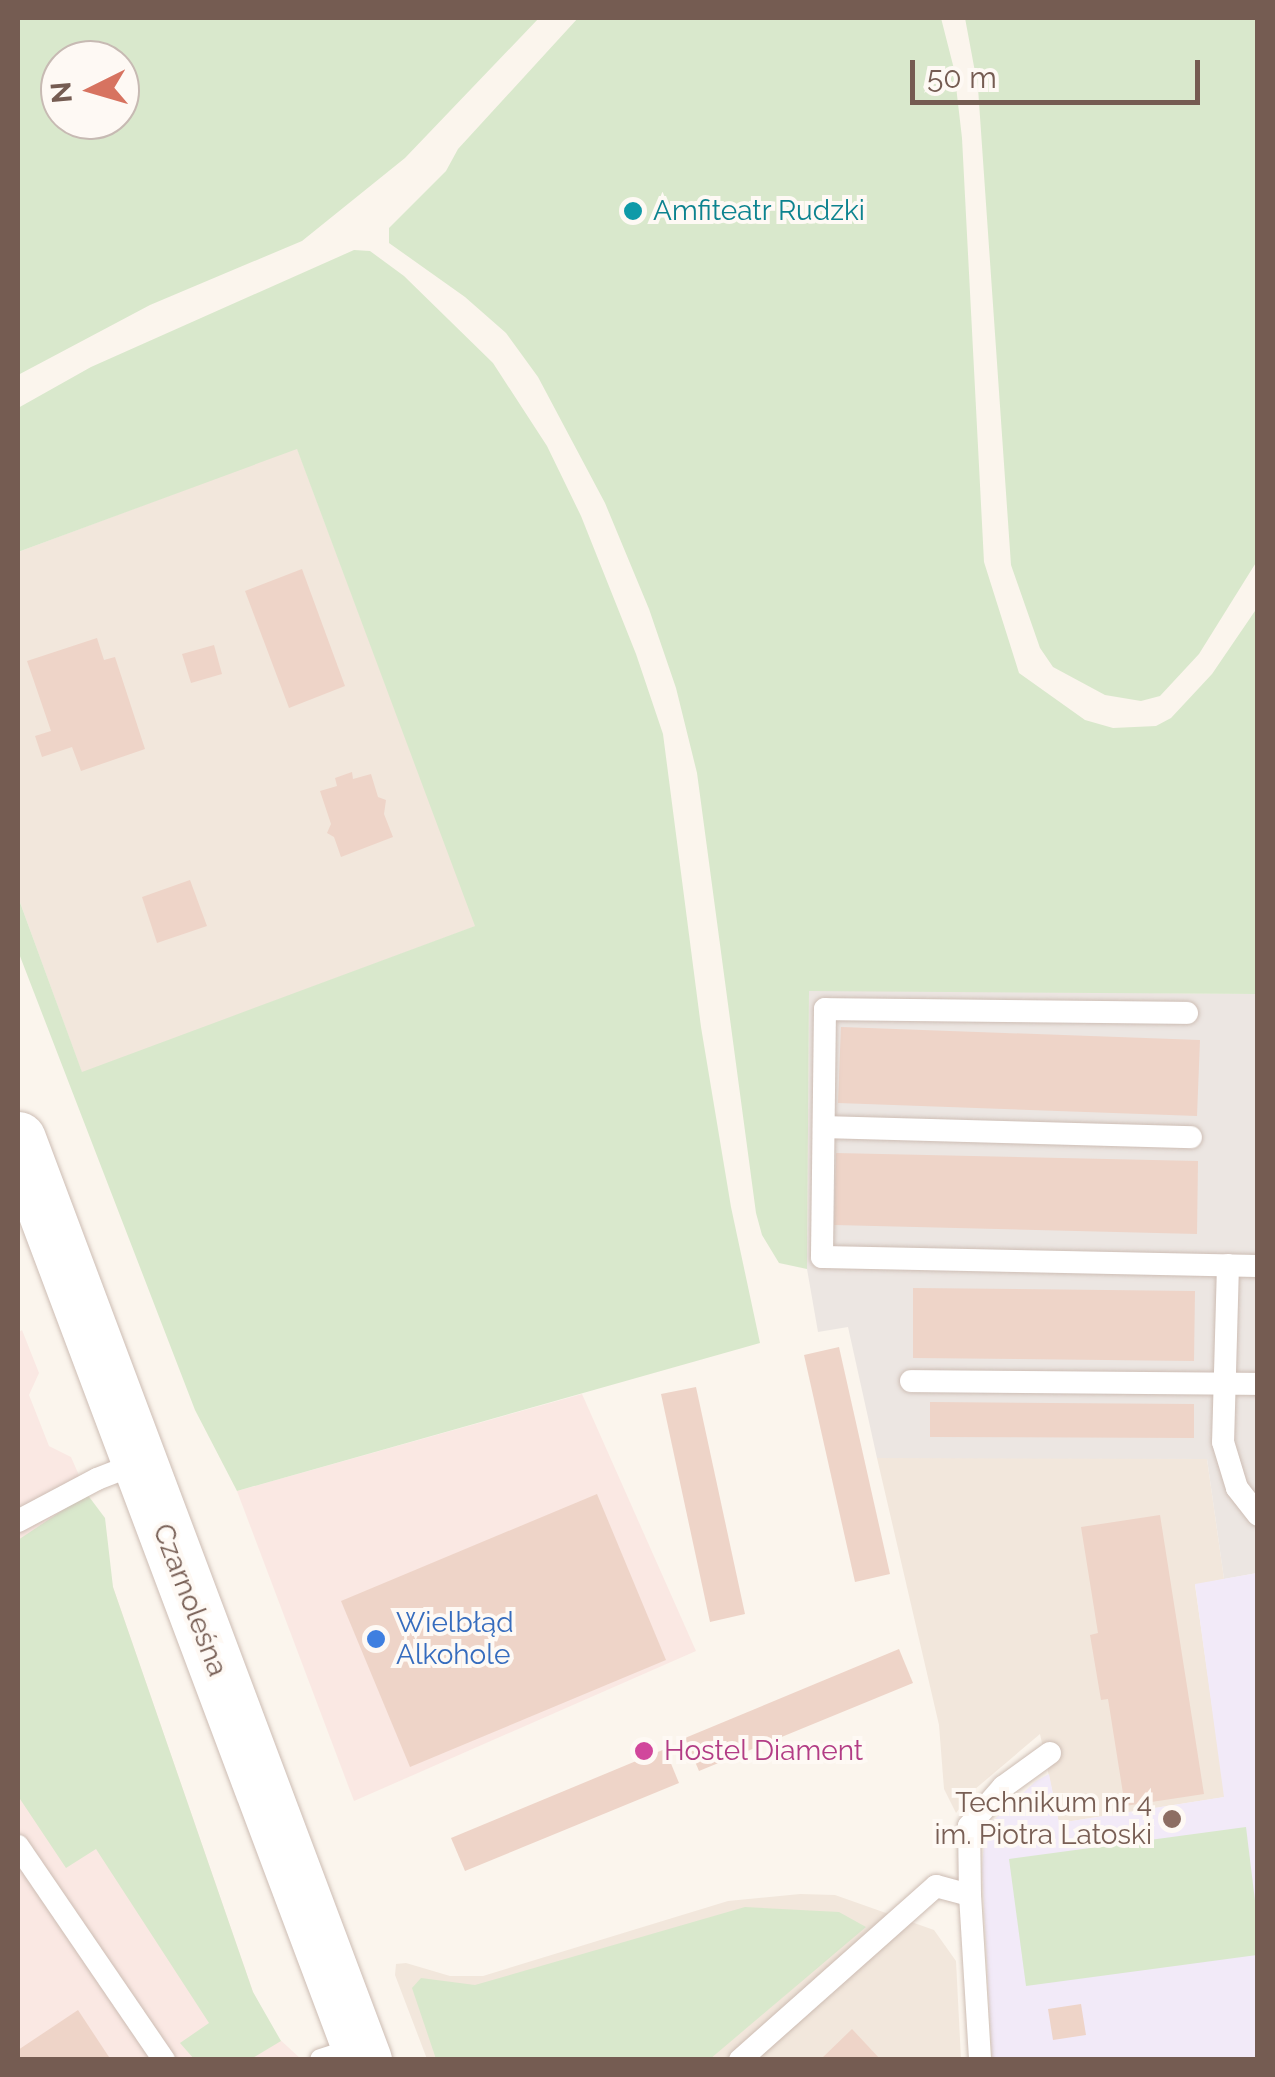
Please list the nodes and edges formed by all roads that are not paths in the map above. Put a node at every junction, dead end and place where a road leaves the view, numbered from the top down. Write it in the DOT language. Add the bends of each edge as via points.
graph roads {
  1 [pos="1187,1013"];
  2 [pos="824,1127"];
  3 [pos="1191,1136"];
  4 [pos="18,1139"];
  5 [pos="1228,1265"];
  6 [pos="1258,1266"];
  7 [pos="910,1380"];
  8 [pos="1225,1384"];
  9 [pos="1258,1384"];
  10 [pos="138,1463"];
  11 [pos="1258,1515"];
  12 [pos="18,1522"];
  13 [pos="1050,1753"];
  14 [pos="18,1846"];
  15 [pos="970,1895"];
  16 [pos="348,2056"];
  17 [pos="164,2060"];
  18 [pos="740,2060"];
  19 [pos="980,2060"];
  1 -- 2 [label="lane" via="825,1009"];
  2 -- 3 [label="lane"];
  2 -- 5 [label="lane" via="822,1257"];
  4 -- 10 [label="street, Czarnoleśna"];
  5 -- 6 [label="lane"];
  5 -- 8 [label="lane"];
  7 -- 8 [label="lane"];
  8 -- 9 [label="lane"];
  8 -- 11 [label="lane" via="1224,1442 1236,1488"];
  10 -- 12 [label="lane"];
  10 -- 16 [label="street, Czarnoleśna"];
  13 -- 15 [label="lane" via="1003,1787 969,1826"];
  14 -- 17 [label="lane"];
  15 -- 18 [label="lane" via="936,1886"];
  15 -- 19 [label="lane"];
}
